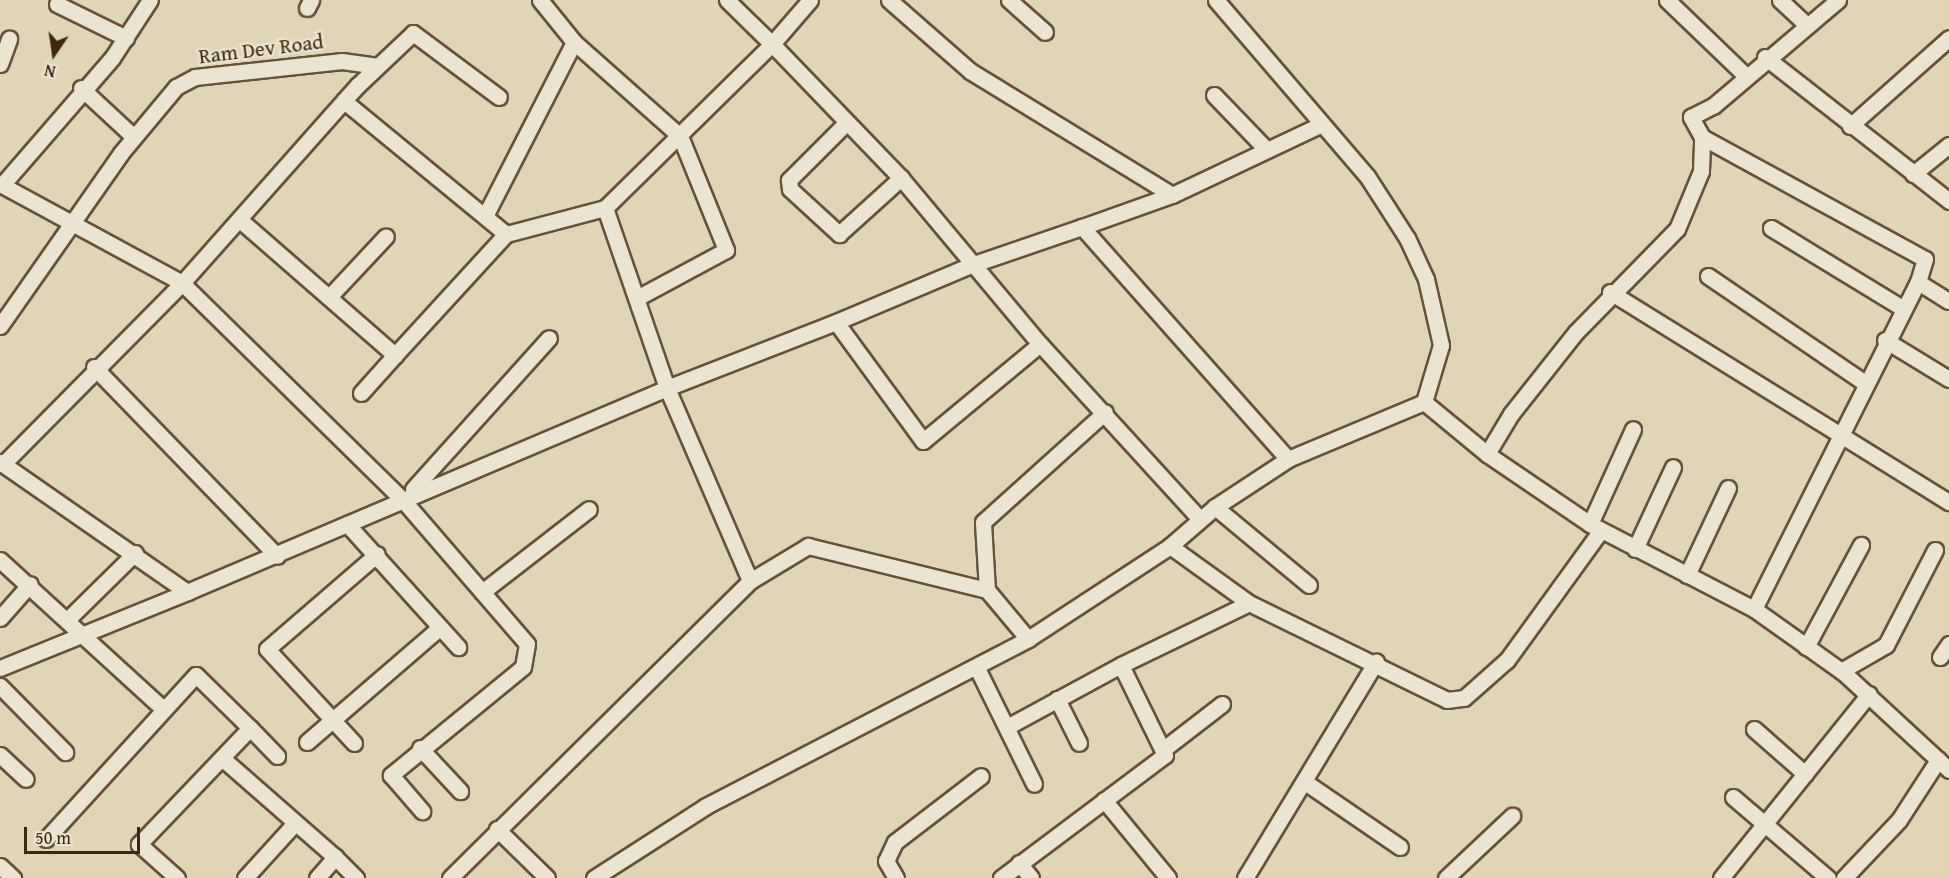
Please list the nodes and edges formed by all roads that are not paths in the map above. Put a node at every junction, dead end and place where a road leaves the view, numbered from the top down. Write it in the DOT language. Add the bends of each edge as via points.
graph roads {
  1 [pos="150,0"];
  2 [pos="540,0"];
  3 [pos="727,0"];
  4 [pos="810,0"];
  5 [pos="889,0"];
  6 [pos="1009,0"];
  7 [pos="1216,0"];
  8 [pos="1667,0"];
  9 [pos="1780,0"];
  10 [pos="1838,0"];
  11 [pos="57,4"];
  12 [pos="1806,24"];
  13 [pos="1045,32"];
  14 [pos="126,38"];
  15 [pos="1949,38"];
  16 [pos="9,39"];
  17 [pos="574,42"];
  18 [pos="772,44"];
  19 [pos="1765,57"];
  20 [pos="0,64"];
  21 [pos="378,66"];
  22 [pos="1745,75"];
  23 [pos="81,88"];
  24 [pos="1214,95"];
  25 [pos="499,97"];
  26 [pos="345,101"];
  27 [pos="846,123"];
  28 [pos="1322,124"];
  29 [pos="1850,126"];
  30 [pos="680,136"];
  31 [pos="134,137"];
  32 [pos="1702,137"];
  33 [pos="1949,146"];
  34 [pos="1266,150"];
  35 [pos="1913,174"];
  36 [pos="902,178"];
  37 [pos="1,184"];
  38 [pos="1172,195"];
  39 [pos="1949,201"];
  40 [pos="605,208"];
  41 [pos="485,216"];
  42 [pos="240,220"];
  43 [pos="76,223"];
  44 [pos="1082,227"];
  45 [pos="1770,228"];
  46 [pos="506,234"];
  47 [pos="386,236"];
  48 [pos="971,265"];
  49 [pos="1708,276"];
  50 [pos="1918,282"];
  51 [pos="182,283"];
  52 [pos="1610,292"];
  53 [pos="329,297"];
  54 [pos="637,298"];
  55 [pos="1949,301"];
  56 [pos="1902,308"];
  57 [pos="836,322"];
  58 [pos="0,326"];
  59 [pos="549,338"];
  60 [pos="1885,340"];
  61 [pos="1040,344"];
  62 [pos="394,355"];
  63 [pos="94,367"];
  64 [pos="1949,379"];
  65 [pos="1865,383"];
  66 [pos="667,388"];
  67 [pos="361,393"];
  68 [pos="1424,402"];
  69 [pos="1105,412"];
  70 [pos="1634,429"];
  71 [pos="1842,436"];
  72 [pos="1487,454"];
  73 [pos="1288,459"];
  74 [pos="2,463"];
  75 [pos="1673,467"];
  76 [pos="1728,488"];
  77 [pos="402,499"];
  78 [pos="1949,502"];
  79 [pos="1215,507"];
  80 [pos="589,508"];
  81 [pos="1200,519"];
  82 [pos="347,524"];
  83 [pos="1595,527"];
  84 [pos="1861,545"];
  85 [pos="1170,546"];
  86 [pos="1635,549"];
  87 [pos="1935,550"];
  88 [pos="135,553"];
  89 [pos="377,554"];
  90 [pos="277,555"];
  91 [pos="0,560"];
  92 [pos="1687,575"];
  93 [pos="750,581"];
  94 [pos="30,584"];
  95 [pos="1309,585"];
  96 [pos="987,590"];
  97 [pos="187,592"];
  98 [pos="482,592"];
  99 [pos="1249,603"];
  100 [pos="1755,609"];
  101 [pos="0,618"];
  102 [pos="68,619"];
  103 [pos="439,628"];
  104 [pos="85,634"];
  105 [pos="1028,639"];
  106 [pos="458,647"];
  107 [pos="1806,647"];
  108 [pos="1376,663"];
  109 [pos="1121,665"];
  110 [pos="0,668"];
  111 [pos="977,668"];
  112 [pos="1841,671"];
  113 [pos="0,686"];
  114 [pos="1869,694"];
  115 [pos="1058,699"];
  116 [pos="1222,704"];
  117 [pos="163,710"];
  118 [pos="332,720"];
  119 [pos="1007,727"];
  120 [pos="250,728"];
  121 [pos="1754,729"];
  122 [pos="307,742"];
  123 [pos="354,742"];
  124 [pos="1078,743"];
  125 [pos="420,748"];
  126 [pos="1165,748"];
  127 [pos="65,752"];
  128 [pos="0,755"];
  129 [pos="277,756"];
  130 [pos="223,759"];
  131 [pos="1944,765"];
  132 [pos="1805,774"];
  133 [pos="981,776"];
  134 [pos="26,779"];
  135 [pos="1305,783"];
  136 [pos="1034,784"];
  137 [pos="459,791"];
  138 [pos="1733,797"];
  139 [pos="1104,800"];
  140 [pos="422,811"];
  141 [pos="1512,816"];
  142 [pos="295,823"];
  143 [pos="1764,825"];
  144 [pos="497,829"];
  145 [pos="46,839"];
  146 [pos="1400,847"];
  147 [pos="335,857"];
  148 [pos="1019,863"];
  149 [pos="0,866"];
  150 [pos="13,878"];
  151 [pos="177,878"];
  152 [pos="245,878"];
  153 [pos="317,878"];
  154 [pos="356,878"];
  155 [pos="450,878"];
  156 [pos="547,878"];
  157 [pos="594,878"];
  158 [pos="896,878"];
  159 [pos="1001,878"];
  160 [pos="1031,878"];
  161 [pos="1168,878"];
  162 [pos="1245,878"];
  163 [pos="1446,878"];
  164 [pos="1721,878"];
  165 [pos="1828,878"];
  166 [pos="1844,878"];
  1 -- 14 [label="street"];
  2 -- 17 [label="street"];
  3 -- 18 [label="street"];
  4 -- 18 [label="street"];
  5 -- 38 [label="street" via="970,71"];
  6 -- 13 [label="street"];
  7 -- 28 [label="street"];
  8 -- 22 [label="street"];
  9 -- 12 [label="street"];
  10 -- 12 [label="street"];
  11 -- 14 [label="street"];
  12 -- 19 [label="street"];
  14 -- 23 [label="street"];
  15 -- 29 [label="street"];
  16 -- 20 [label="street"];
  17 -- 30 [label="street"];
  17 -- 41 [label="street"];
  18 -- 27 [label="street"];
  18 -- 30 [label="street"];
  19 -- 22 [label="street"];
  19 -- 29 [label="street"];
  21 -- 25 [label="street" via="413,33"];
  21 -- 26 [label="street"];
  21 -- 31 [label="street, Ram Dev Road" via="342,61 195,77 176,87"];
  22 -- 32 [label="street" via="1707,110 1690,117"];
  23 -- 31 [label="street"];
  23 -- 37 [label="street"];
  24 -- 34 [label="street"];
  26 -- 41 [label="street"];
  26 -- 42 [label="street"];
  27 -- 36 [label="street"];
  27 -- 36 [label="street" via="789,180 787,185 805,204 839,234"];
  28 -- 34 [label="street"];
  28 -- 68 [label="street" via="1367,176 1426,279 1442,345"];
  29 -- 35 [label="street"];
  30 -- 40 [label="street"];
  30 -- 54 [label="street" via="726,250"];
  31 -- 43 [label="street, Ram Dev Road"];
  32 -- 50 [label="street" via="1925,259"];
  32 -- 52 [label="street" via="1696,190 1677,229"];
  33 -- 35 [label="street"];
  34 -- 38 [label="street"];
  35 -- 39 [label="street"];
  36 -- 48 [label="street"];
  37 -- 43 [label="street"];
  38 -- 44 [label="street"];
  40 -- 46 [label="street"];
  40 -- 54 [label="street"];
  41 -- 46 [label="street"];
  42 -- 51 [label="street"];
  42 -- 53 [label="street"];
  43 -- 51 [label="street"];
  43 -- 58 [label="street, Ram Dev Road"];
  44 -- 48 [label="street"];
  44 -- 73 [label="street"];
  45 -- 56 [label="street"];
  46 -- 62 [label="street"];
  47 -- 53 [label="street"];
  48 -- 57 [label="street"];
  48 -- 61 [label="street"];
  49 -- 65 [label="street"];
  50 -- 55 [label="street"];
  50 -- 56 [label="street"];
  51 -- 63 [label="street"];
  51 -- 77 [label="street"];
  52 -- 71 [label="street"];
  52 -- 72 [label="street" via="1511,414"];
  53 -- 62 [label="street"];
  54 -- 66 [label="street"];
  56 -- 60 [label="street"];
  57 -- 61 [label="street" via="923,441"];
  57 -- 66 [label="street"];
  59 -- 77 [label="street" via="428,476"];
  60 -- 64 [label="street"];
  60 -- 65 [label="street"];
  61 -- 69 [label="street"];
  62 -- 67 [label="street"];
  63 -- 74 [label="street"];
  63 -- 90 [label="street"];
  65 -- 71 [label="street"];
  66 -- 77 [label="street"];
  66 -- 93 [label="street"];
  68 -- 72 [label="street"];
  68 -- 73 [label="street"];
  69 -- 81 [label="street"];
  69 -- 96 [label="street" via="983,522"];
  70 -- 83 [label="street"];
  71 -- 78 [label="street"];
  71 -- 100 [label="street"];
  72 -- 83 [label="street"];
  73 -- 79 [label="street"];
  74 -- 88 [label="street"];
  75 -- 86 [label="street"];
  76 -- 92 [label="street"];
  77 -- 82 [label="street" via="365,520"];
  77 -- 98 [label="street"];
  79 -- 81 [label="street"];
  79 -- 95 [label="street"];
  80 -- 98 [label="street"];
  81 -- 85 [label="street"];
  82 -- 89 [label="street"];
  82 -- 90 [label="street"];
  83 -- 86 [label="street"];
  83 -- 108 [label="street" via="1507,660 1464,698 1426,694"];
  84 -- 107 [label="street"];
  85 -- 99 [label="street"];
  85 -- 105 [label="street"];
  86 -- 92 [label="street"];
  87 -- 112 [label="street" via="1886,645"];
  88 -- 97 [label="street"];
  88 -- 102 [label="street"];
  89 -- 103 [label="street"];
  89 -- 118 [label="street" via="268,645 269,656"];
  90 -- 97 [label="street"];
  91 -- 94 [label="street"];
  92 -- 100 [label="street"];
  93 -- 96 [label="street" via="808,546"];
  93 -- 144 [label="street"];
  94 -- 101 [label="street"];
  94 -- 102 [label="street"];
  96 -- 105 [label="street"];
  97 -- 104 [label="street"];
  98 -- 125 [label="street" via="527,644 527,662"];
  99 -- 108 [label="street"];
  99 -- 109 [label="street"];
  100 -- 107 [label="street"];
  102 -- 104 [label="street"];
  103 -- 106 [label="street"];
  103 -- 118 [label="street"];
  104 -- 110 [label="street"];
  104 -- 117 [label="street"];
  105 -- 111 [label="street"];
  107 -- 112 [label="street"];
  108 -- 135 [label="street"];
  109 -- 115 [label="street"];
  109 -- 126 [label="street"];
  111 -- 119 [label="street"];
  111 -- 157 [label="street" via="706,806"];
  112 -- 114 [label="street"];
  113 -- 127 [label="street"];
  114 -- 131 [label="street"];
  114 -- 132 [label="street"];
  115 -- 119 [label="street"];
  115 -- 124 [label="street"];
  116 -- 126 [label="street"];
  117 -- 120 [label="street" via="196,675"];
  117 -- 145 [label="street"];
  118 -- 122 [label="street"];
  118 -- 123 [label="street"];
  119 -- 136 [label="street"];
  120 -- 129 [label="street"];
  120 -- 130 [label="street"];
  121 -- 132 [label="street"];
  125 -- 137 [label="street"];
  125 -- 140 [label="street" via="391,775"];
  126 -- 139 [label="street" via="1165,755"];
  128 -- 134 [label="street"];
  130 -- 142 [label="street"];
  130 -- 151 [label="street" via="139,844"];
  131 -- 166 [label="street"];
  132 -- 143 [label="street"];
  133 -- 158 [label="street" via="895,842 886,861"];
  135 -- 146 [label="street"];
  135 -- 162 [label="street"];
  138 -- 143 [label="street"];
  139 -- 148 [label="street"];
  139 -- 161 [label="street"];
  141 -- 163 [label="street"];
  142 -- 147 [label="street"];
  142 -- 152 [label="street"];
  143 -- 164 [label="street"];
  143 -- 165 [label="street"];
  144 -- 155 [label="street"];
  144 -- 156 [label="street"];
  147 -- 153 [label="street"];
  147 -- 154 [label="street"];
  148 -- 159 [label="street"];
  148 -- 160 [label="street"];
  149 -- 150 [label="street"];
}
